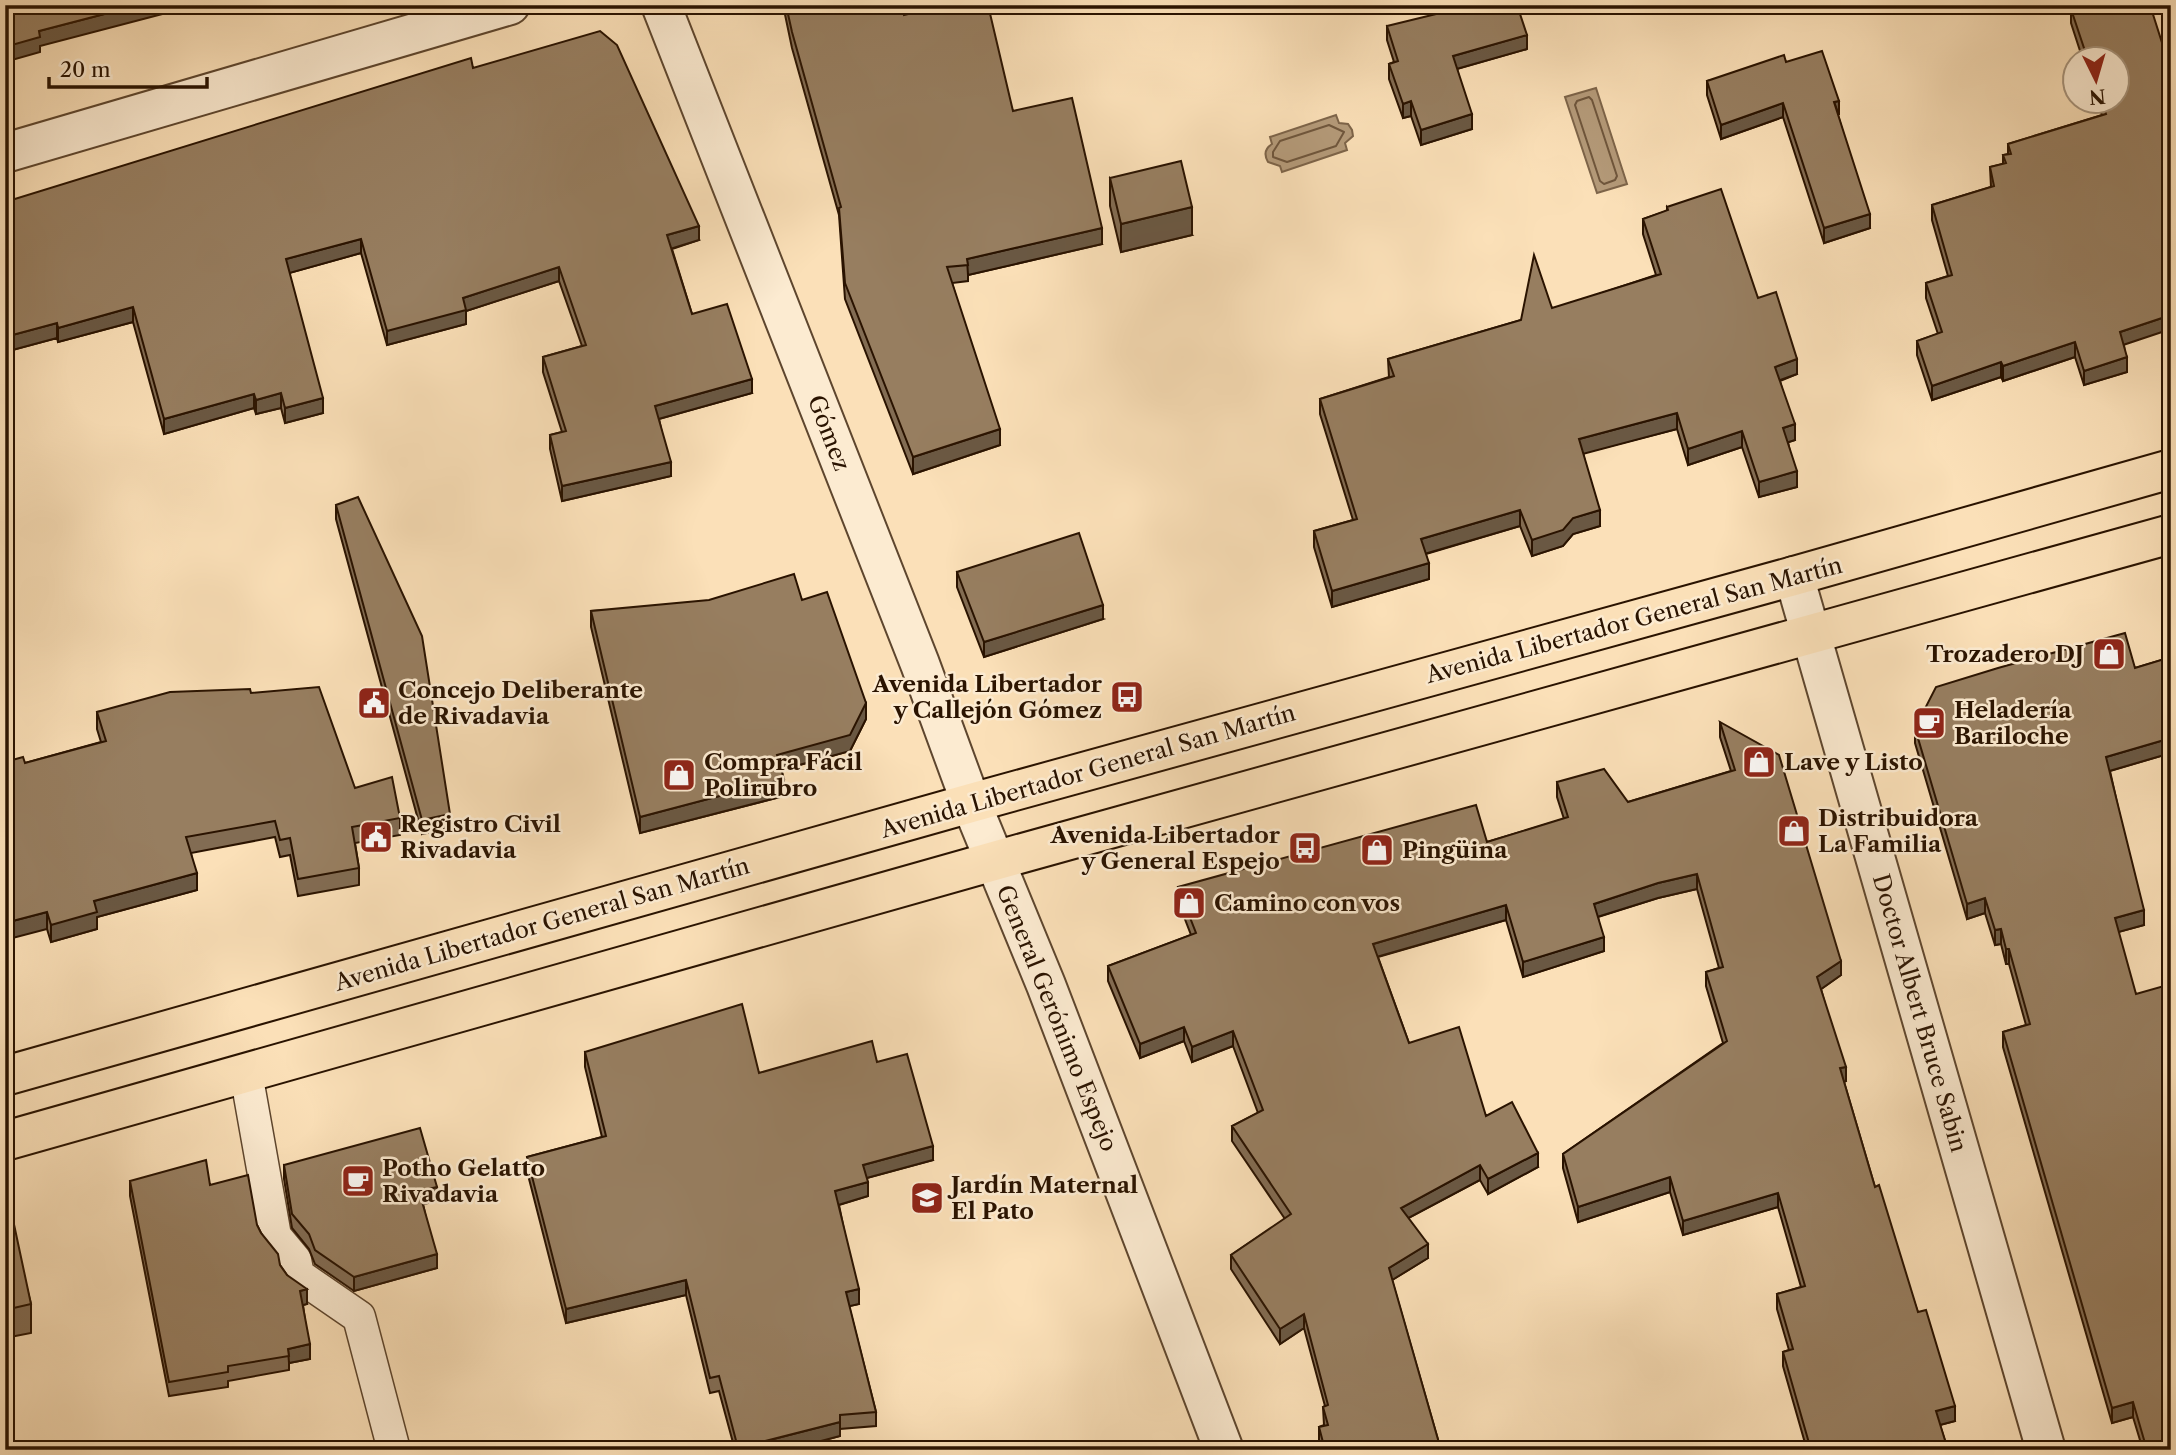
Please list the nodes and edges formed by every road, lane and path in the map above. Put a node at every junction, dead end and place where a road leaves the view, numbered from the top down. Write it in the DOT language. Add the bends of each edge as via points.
graph roads {
  1 [pos="510,5"];
  2 [pos="661,5"];
  3 [pos="5,153"];
  4 [pos="2171,469"];
  5 [pos="2171,534"];
  6 [pos="1794,576"];
  7 [pos="1811,635"];
  8 [pos="971,803"];
  9 [pos="994,861"];
  10 [pos="246,1073"];
  11 [pos="5,1076"];
  12 [pos="5,1141"];
  13 [pos="1224,1449"];
  14 [pos="394,1450"];
  15 [pos="1208,1450"];
  16 [pos="2046,1450"];
  1 -- 3 [label="street"];
  2 -- 8 [label="street, Gómez"];
  4 -- 6 [label="main road, Avenida Libertador General San Martín"];
  5 -- 7 [label="main road"];
  6 -- 7 [label="street, Doctor Albert Bruce Sabin"];
  6 -- 8 [label="main road, Avenida Libertador General San Martín"];
  7 -- 9 [label="main road"];
  7 -- 16 [label="street, Doctor Albert Bruce Sabin"];
  8 -- 9 [label="street, Gómez"];
  8 -- 11 [label="main road, Avenida Libertador General San Martín"];
  9 -- 10 [label="main road"];
  9 -- 13 [label="street, General Gerónimo Espejo"];
  10 -- 12 [label="main road"];
  10 -- 14 [label="lane" via="275,1236 295,1260 298,1275 359,1317"];
  13 -- 15 [label="street"];
}
